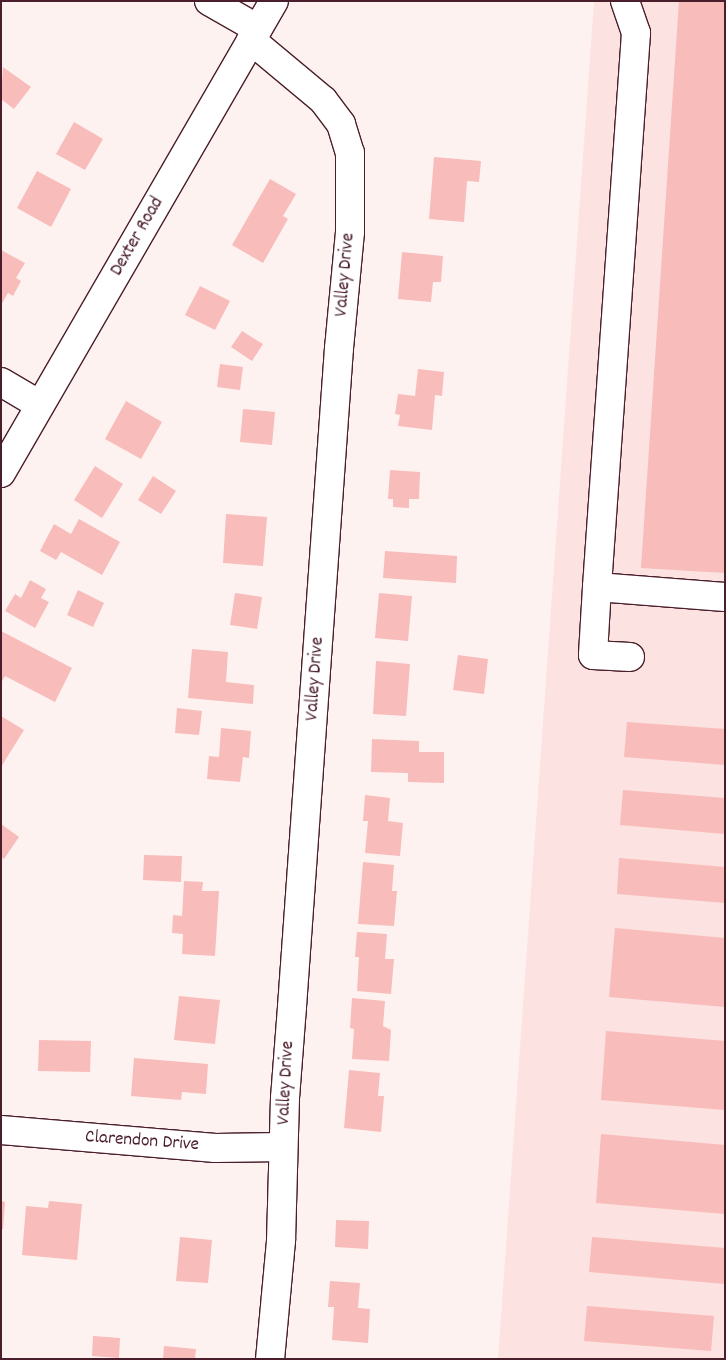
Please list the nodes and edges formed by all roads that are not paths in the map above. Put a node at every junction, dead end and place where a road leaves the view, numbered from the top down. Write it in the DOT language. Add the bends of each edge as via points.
graph roads {
  1 [pos="209,1"];
  2 [pos="274,1"];
  3 [pos="624,1"];
  4 [pos="255,35"];
  5 [pos="1,382"];
  6 [pos="40,405"];
  7 [pos="1,473"];
  8 [pos="597,587"];
  9 [pos="725,596"];
  10 [pos="630,657"];
  11 [pos="1,1130"];
  12 [pos="283,1146"];
  13 [pos="270,1359"];
  1 -- 4 [label="street, Valley Drive"];
  2 -- 4 [label="street, Dexter Road"];
  3 -- 8 [label="street" via="636,33"];
  4 -- 6 [label="street, Dexter Road"];
  4 -- 12 [label="street, Valley Drive" via="323,100 341,124 350,153 350,232"];
  5 -- 6 [label="street"];
  6 -- 7 [label="street, Dexter Road"];
  8 -- 9 [label="street"];
  8 -- 10 [label="street" via="593,655"];
  11 -- 12 [label="street, Clarendon Drive" via="215,1148"];
  12 -- 13 [label="street, Valley Drive" via="281,1241"];
}
